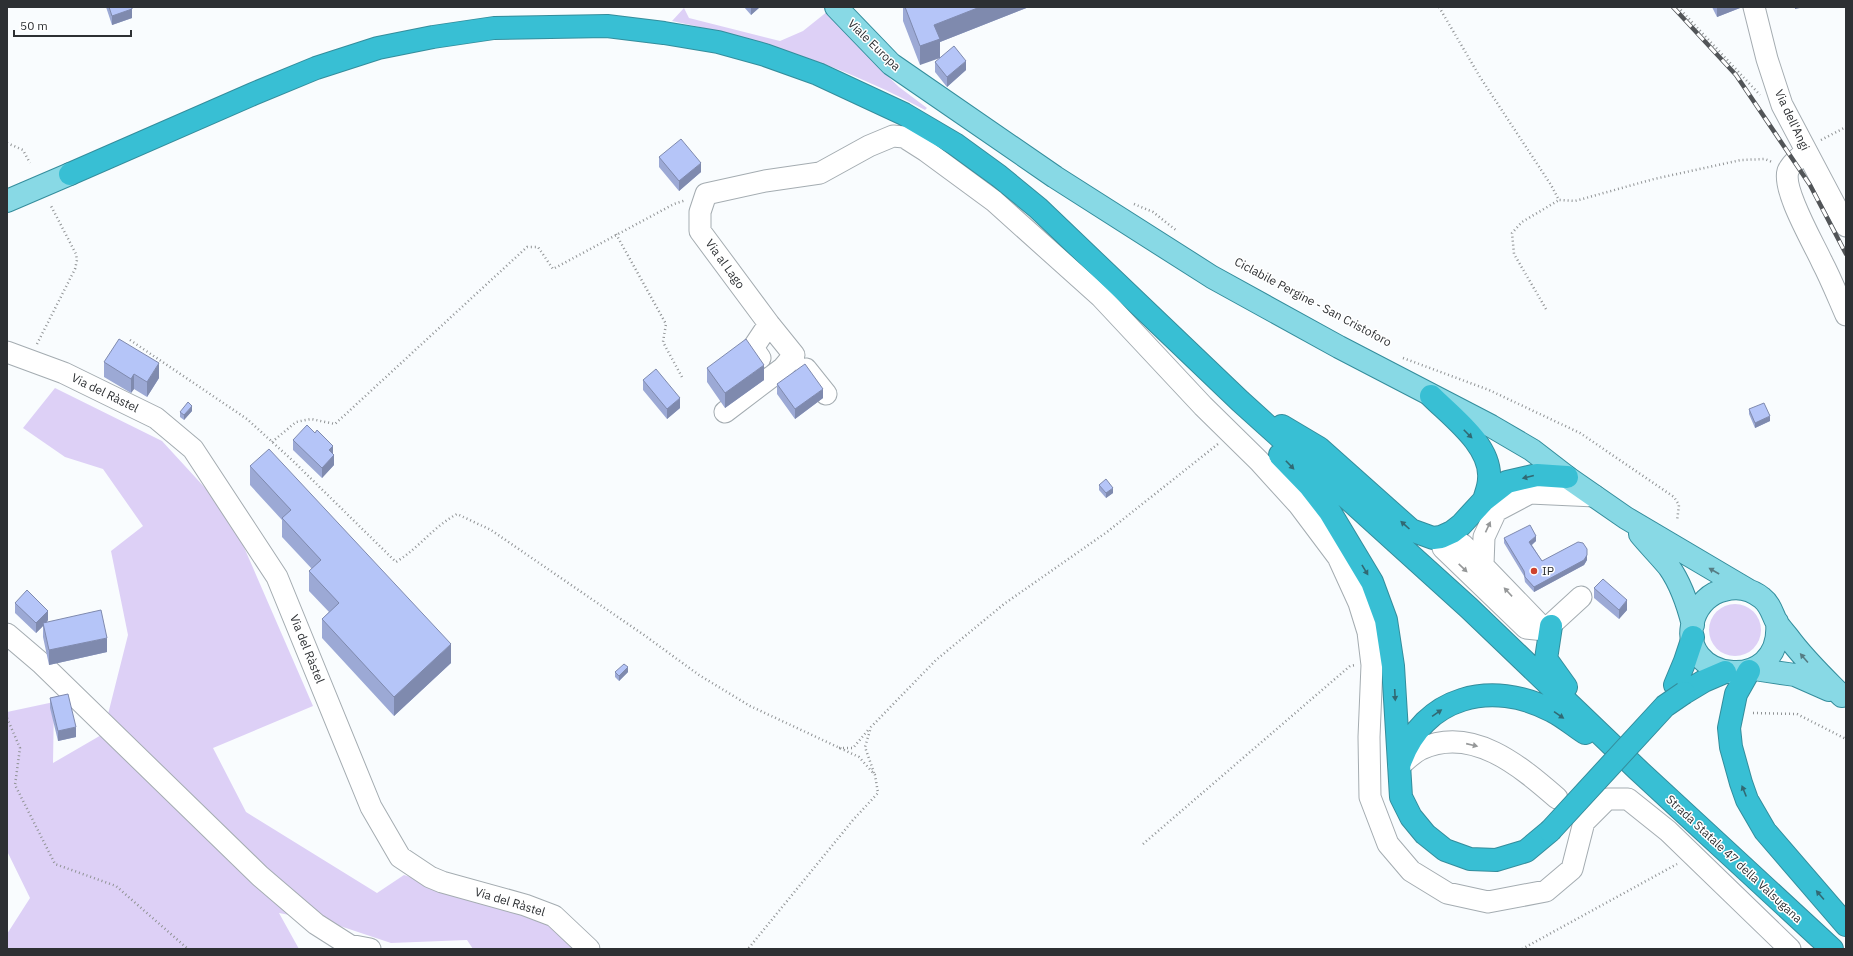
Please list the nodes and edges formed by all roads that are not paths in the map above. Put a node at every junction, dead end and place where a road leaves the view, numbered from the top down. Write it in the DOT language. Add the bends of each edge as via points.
graph roads {
  1 [pos="836,7"];
  2 [pos="1754,7"];
  3 [pos="1806,151"];
  4 [pos="70,174"];
  5 [pos="7,201"];
  6 [pos="1846,226"];
  7 [pos="1846,315"];
  8 [pos="769,324"];
  9 [pos="7,352"];
  10 [pos="794,355"];
  11 [pos="760,358"];
  12 [pos="826,394"];
  13 [pos="1431,396"];
  14 [pos="1240,401"];
  15 [pos="725,412"];
  16 [pos="1566,477"];
  17 [pos="1595,496"];
  18 [pos="1484,500"];
  19 [pos="1626,518"];
  20 [pos="1441,537"];
  21 [pos="1483,565"];
  22 [pos="1748,590"];
  23 [pos="1581,597"];
  24 [pos="1776,622"];
  25 [pos="1548,628"];
  26 [pos="1693,631"];
  27 [pos="7,634"];
  28 [pos="1752,670"];
  29 [pos="1725,672"];
  30 [pos="1680,689"];
  31 [pos="1844,697"];
  32 [pos="1602,734"];
  33 [pos="1398,766"];
  34 [pos="1637,769"];
  35 [pos="1557,798"];
  36 [pos="1846,925"];
  37 [pos="370,949"];
  38 [pos="589,949"];
  39 [pos="1790,949"];
  40 [pos="1832,949"];
  1 -- 13 [label="main road, Viale Europa" via="891,64 1055,177 1212,278"];
  2 -- 3 [label="street, Via dell'Angi" via="1767,60 1782,105"];
  3 -- 6 [label="street, Via dell'Angi"];
  3 -- 7 [label="street" via="1788,172 1788,187 1805,230"];
  4 -- 5 [label="main road"];
  4 -- 14 [label="highway" via="252,94 316,68 378,48 494,28 608,26 664,32 718,42 818,74 904,114 955,144 1038,208"];
  8 -- 10 [label="street, Via al Lago"];
  8 -- 11 [label="street" via="753,348"];
  8 -- 39 [label="street, Via al Lago" via="700,231 700,212 706,194 765,181 820,173 869,146 893,136 904,137 994,201 1101,297 1300,506 1338,557 1359,603 1368,632 1372,665 1370,797 1388,844 1411,871 1447,893 1488,902 1546,891 1572,869 1584,822 1607,799 1628,799 1694,855"];
  9 -- 38 [label="street, Via del Ràstel" via="64,373 156,418 193,449 278,578 370,807 400,856 430,877 442,882 554,916"];
  10 -- 12 [label="street, Via al Lago"];
  10 -- 15 [label="street" via="783,368"];
  13 -- 16 [label="main road, Viale Europa" via="1532,450"];
  13 -- 18 [label="highway, one-way" via="1483,452 1488,464 1489,479"];
  20 -- 14 [label="highway, one-way" via="1434,538 1411,530 1319,448"];
  14 -- 32 [label="highway" via="1469,608"];
  14 -- 33 [label="highway, one-way" via="1282,458 1309,485 1330,512 1372,582 1386,620 1393,666"];
  16 -- 17 [label="main road, Viale Europa"];
  16 -- 18 [label="highway, one-way" via="1537,475 1507,482"];
  17 -- 19 [label="main road, Viale Europa"];
  21 -- 17 [label="street, one-way" via="1484,536 1496,511 1530,493"];
  18 -- 20 [label="highway" via="1461,525"];
  22 -- 19 [label="main road, one-way"];
  19 -- 26 [label="main road" via="1669,568 1689,609"];
  20 -- 21 [label="street" via="1453,538"];
  20 -- 25 [label="street, one-way" via="1443,548 1526,628"];
  25 -- 21 [label="street, one-way"];
  22 -- 24 [label="main road" via="1767,602"];
  22 -- 26 [label="main road" via="1727,589 1712,595 1701,605"];
  23 -- 25 [label="street"];
  24 -- 28 [label="main road" via="1775,646 1766,659"];
  31 -- 24 [label="main road, one-way" via="1803,658"];
  25 -- 32 [label="highway" via="1546,659"];
  26 -- 29 [label="main road" via="1700,656 1715,669"];
  26 -- 30 [label="highway"];
  27 -- 37 [label="street" via="41,663 260,876 316,924 349,945"];
  28 -- 29 [label="main road" via="1741,673"];
  28 -- 31 [label="main road" via="1796,675"];
  36 -- 28 [label="highway, one-way" via="1765,831 1747,800 1731,747 1729,728 1736,694"];
  29 -- 30 [label="highway"];
  30 -- 33 [label="highway, bridge" via="1550,831 1526,851 1496,860 1470,859 1445,850 1425,834 1411,817 1401,796"];
  32 -- 34 [label="highway"];
  33 -- 34 [label="highway, one-way" via="1413,736 1436,712 1472,696 1498,694 1536,703 1553,711"];
  33 -- 35 [label="street, one-way" via="1419,750 1442,742 1472,744 1505,757"];
  34 -- 40 [label="highway, Strada Statale 47 della Valsugana"];
}
